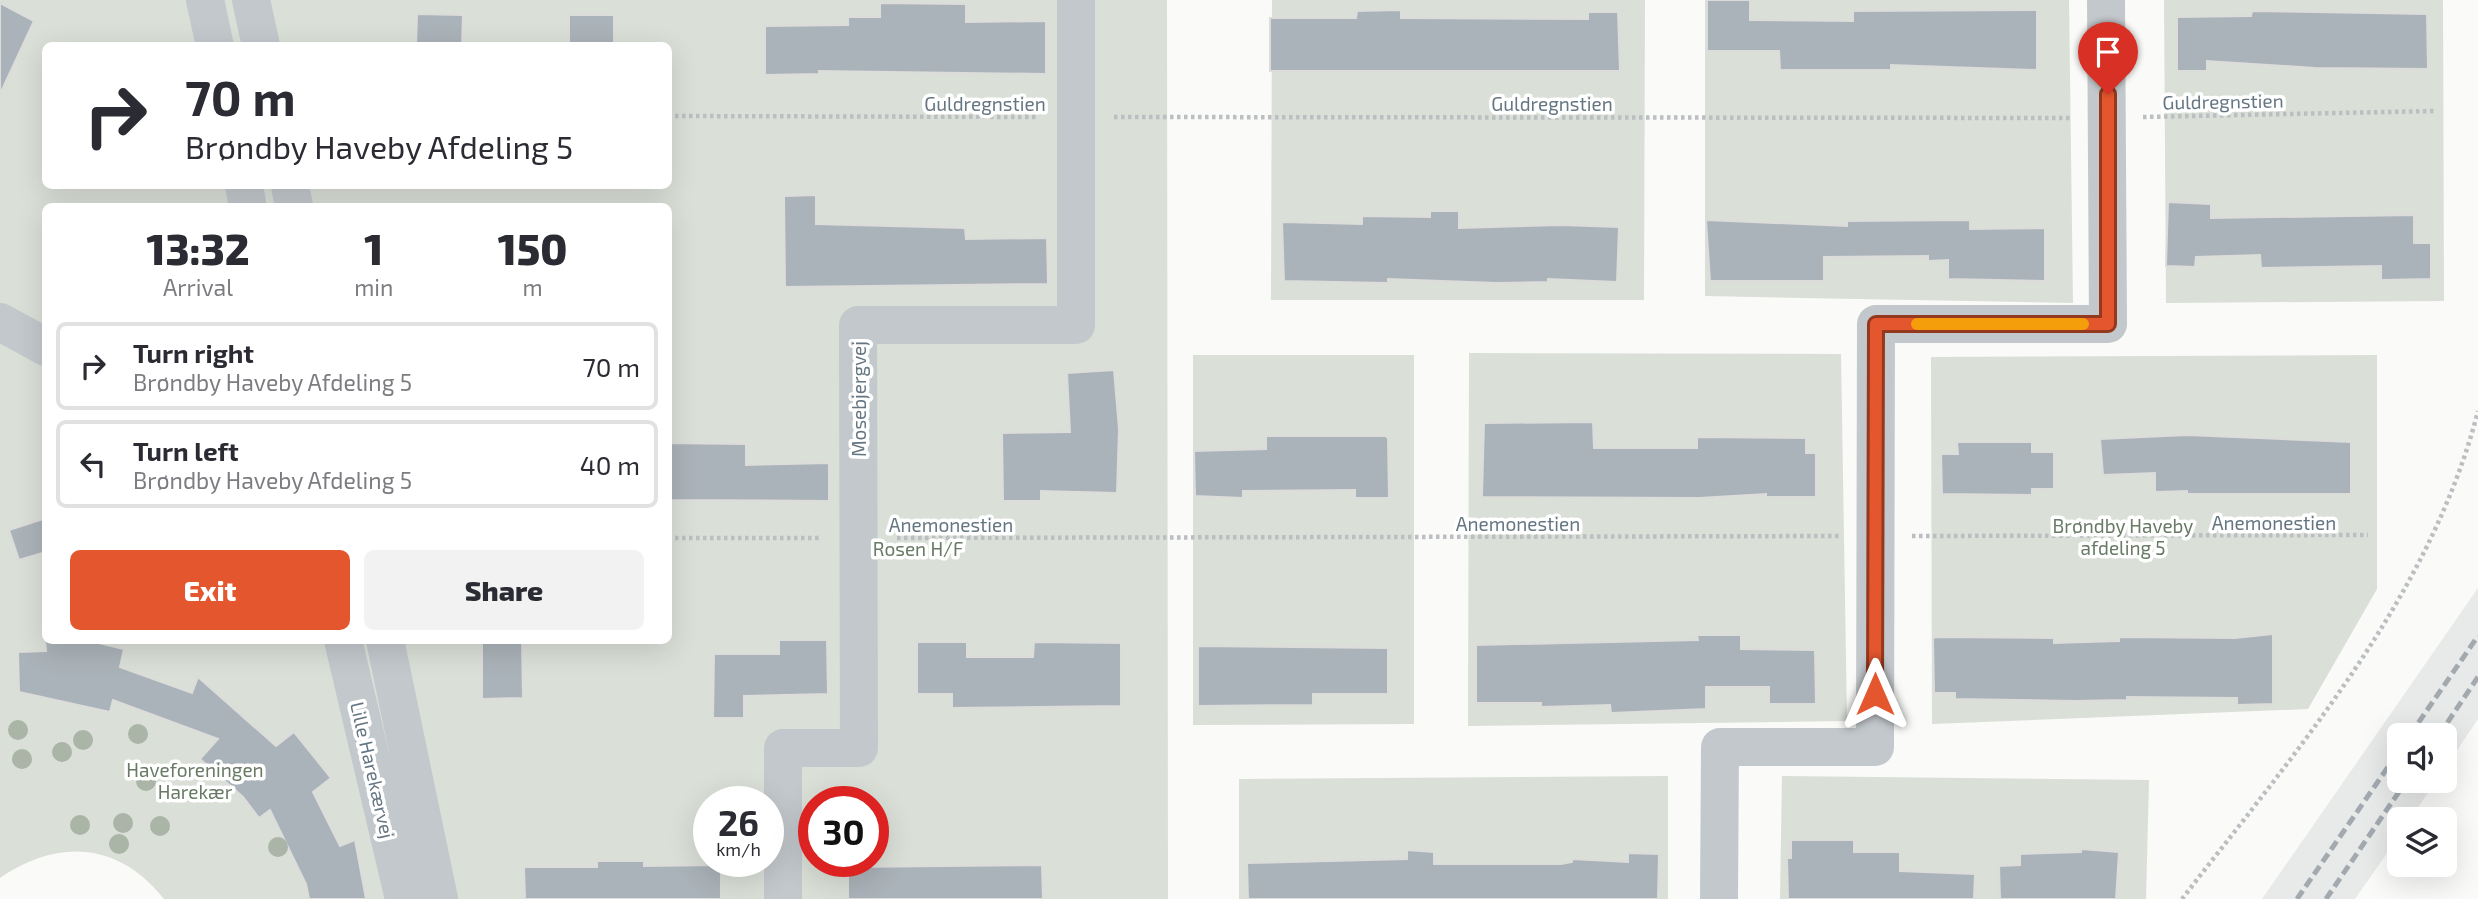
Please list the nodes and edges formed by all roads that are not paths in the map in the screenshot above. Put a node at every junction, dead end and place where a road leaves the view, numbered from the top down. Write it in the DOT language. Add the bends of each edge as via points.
graph roads {
  1 [pos="205,0"];
  2 [pos="251,0"];
  3 [pos="1076,0"];
  4 [pos="2106,0"];
  5 [pos="214,42"];
  6 [pos="260,42"];
  7 [pos="0,322"];
  8 [pos="42,345"];
  9 [pos="344,644"];
  10 [pos="386,644"];
  11 [pos="404,899"];
  12 [pos="439,899"];
  13 [pos="783,899"];
  14 [pos="1719,899"];
  1 -- 5 [label="street"];
  2 -- 6 [label="street"];
  3 -- 13 [label="street, Mosebjergvej" via="1076,325 858,325 859,748 783,748"];
  4 -- 14 [label="street" via="2108,324 1876,324 1875,747 1720,747"];
  7 -- 8 [label="street"];
  9 -- 11 [label="street, Lille Harekærvej"];
  10 -- 12 [label="street"];
}
